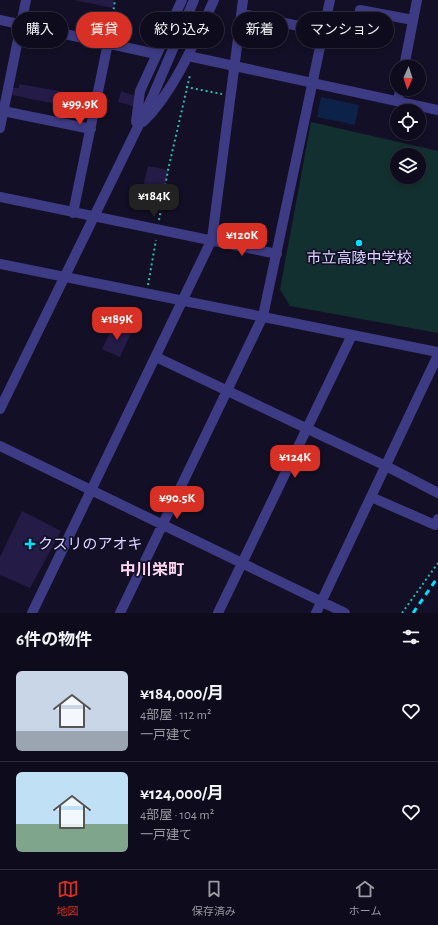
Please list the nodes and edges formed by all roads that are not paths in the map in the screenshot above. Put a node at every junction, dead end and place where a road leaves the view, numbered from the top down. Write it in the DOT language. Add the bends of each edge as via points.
graph roads {
  1 [pos="26,0"];
  2 [pos="182,0"];
  3 [pos="194,0"];
  4 [pos="214,0"];
  5 [pos="244,0"];
  6 [pos="330,0"];
  7 [pos="417,0"];
  8 [pos="360,10"];
  9 [pos="24,12"];
  10 [pos="242,12"];
  11 [pos="327,12"];
  12 [pos="0,20"];
  13 [pos="413,20"];
  14 [pos="12,22"];
  15 [pos="16,48"];
  16 [pos="107,48"];
  17 [pos="130,48"];
  18 [pos="237,48"];
  19 [pos="319,48"];
  20 [pos="156,54"];
  21 [pos="191,57"];
  22 [pos="405,60"];
  23 [pos="234,67"];
  24 [pos="311,83"];
  25 [pos="399,96"];
  26 [pos="398,102"];
  27 [pos="438,110"];
  28 [pos="3,111"];
  29 [pos="0,128"];
  30 [pos="136,128"];
  31 [pos="91,129"];
  32 [pos="0,197"];
  33 [pos="72,213"];
  34 [pos="93,217"];
  35 [pos="212,239"];
  36 [pos="277,254"];
  37 [pos="0,264"];
  38 [pos="65,276"];
  39 [pos="184,300"];
  40 [pos="263,316"];
  41 [pos="352,335"];
  42 [pos="438,353"];
  43 [pos="156,357"];
  44 [pos="226,390"];
  45 [pos="0,409"];
  46 [pos="307,428"];
  47 [pos="0,446"];
  48 [pos="386,466"];
  49 [pos="92,490"];
  50 [pos="438,493"];
  51 [pos="371,497"];
  52 [pos="438,519"];
  53 [pos="162,524"];
  54 [pos="242,562"];
  55 [pos="322,602"];
  56 [pos="32,613"];
  57 [pos="120,613"];
  58 [pos="218,613"];
  59 [pos="316,613"];
  60 [pos="345,613"];
  1 -- 9 [label="street"];
  2 -- 20 [label="street"];
  3 -- 30 [label="street, bridge" via="151,100"];
  4 -- 21 [label="street"];
  5 -- 10 [label="street"];
  6 -- 11 [label="street"];
  7 -- 13 [label="street"];
  8 -- 13 [label="street"];
  12 -- 14 [label="street"];
  13 -- 22 [label="street"];
  15 -- 28 [label="street"];
  16 -- 31 [label="street"];
  17 -- 20 [label="street"];
  18 -- 23 [label="street"];
  19 -- 24 [label="street"];
  20 -- 30 [label="street" via="140,91"];
  21 -- 23 [label="street"];
  21 -- 30 [label="street" via="155,110"];
  23 -- 24 [label="street"];
  23 -- 35 [label="street"];
  24 -- 26 [label="street"];
  24 -- 36 [label="street"];
  25 -- 26 [label="street"];
  26 -- 27 [label="street"];
  28 -- 29 [label="street"];
  28 -- 31 [label="street"];
  30 -- 34 [label="street"];
  31 -- 33 [label="street"];
  32 -- 33 [label="street"];
  33 -- 34 [label="street"];
  34 -- 35 [label="street"];
  34 -- 38 [label="street"];
  35 -- 36 [label="street"];
  35 -- 39 [label="street"];
  36 -- 40 [label="street"];
  37 -- 38 [label="street"];
  38 -- 39 [label="street"];
  38 -- 45 [label="street"];
  39 -- 40 [label="street"];
  39 -- 43 [label="street"];
  40 -- 41 [label="street"];
  40 -- 44 [label="street"];
  41 -- 42 [label="street"];
  41 -- 46 [label="street"];
  42 -- 48 [label="street"];
  43 -- 44 [label="street"];
  43 -- 49 [label="street"];
  44 -- 46 [label="street"];
  44 -- 53 [label="street"];
  46 -- 48 [label="street"];
  46 -- 54 [label="street"];
  47 -- 49 [label="street"];
  48 -- 50 [label="street"];
  48 -- 51 [label="street"];
  49 -- 53 [label="street"];
  49 -- 56 [label="street"];
  51 -- 52 [label="street" via="435,525"];
  51 -- 55 [label="street"];
  53 -- 54 [label="street"];
  53 -- 57 [label="street"];
  54 -- 55 [label="street"];
  54 -- 58 [label="street"];
  55 -- 59 [label="street"];
  55 -- 60 [label="street"];
}
